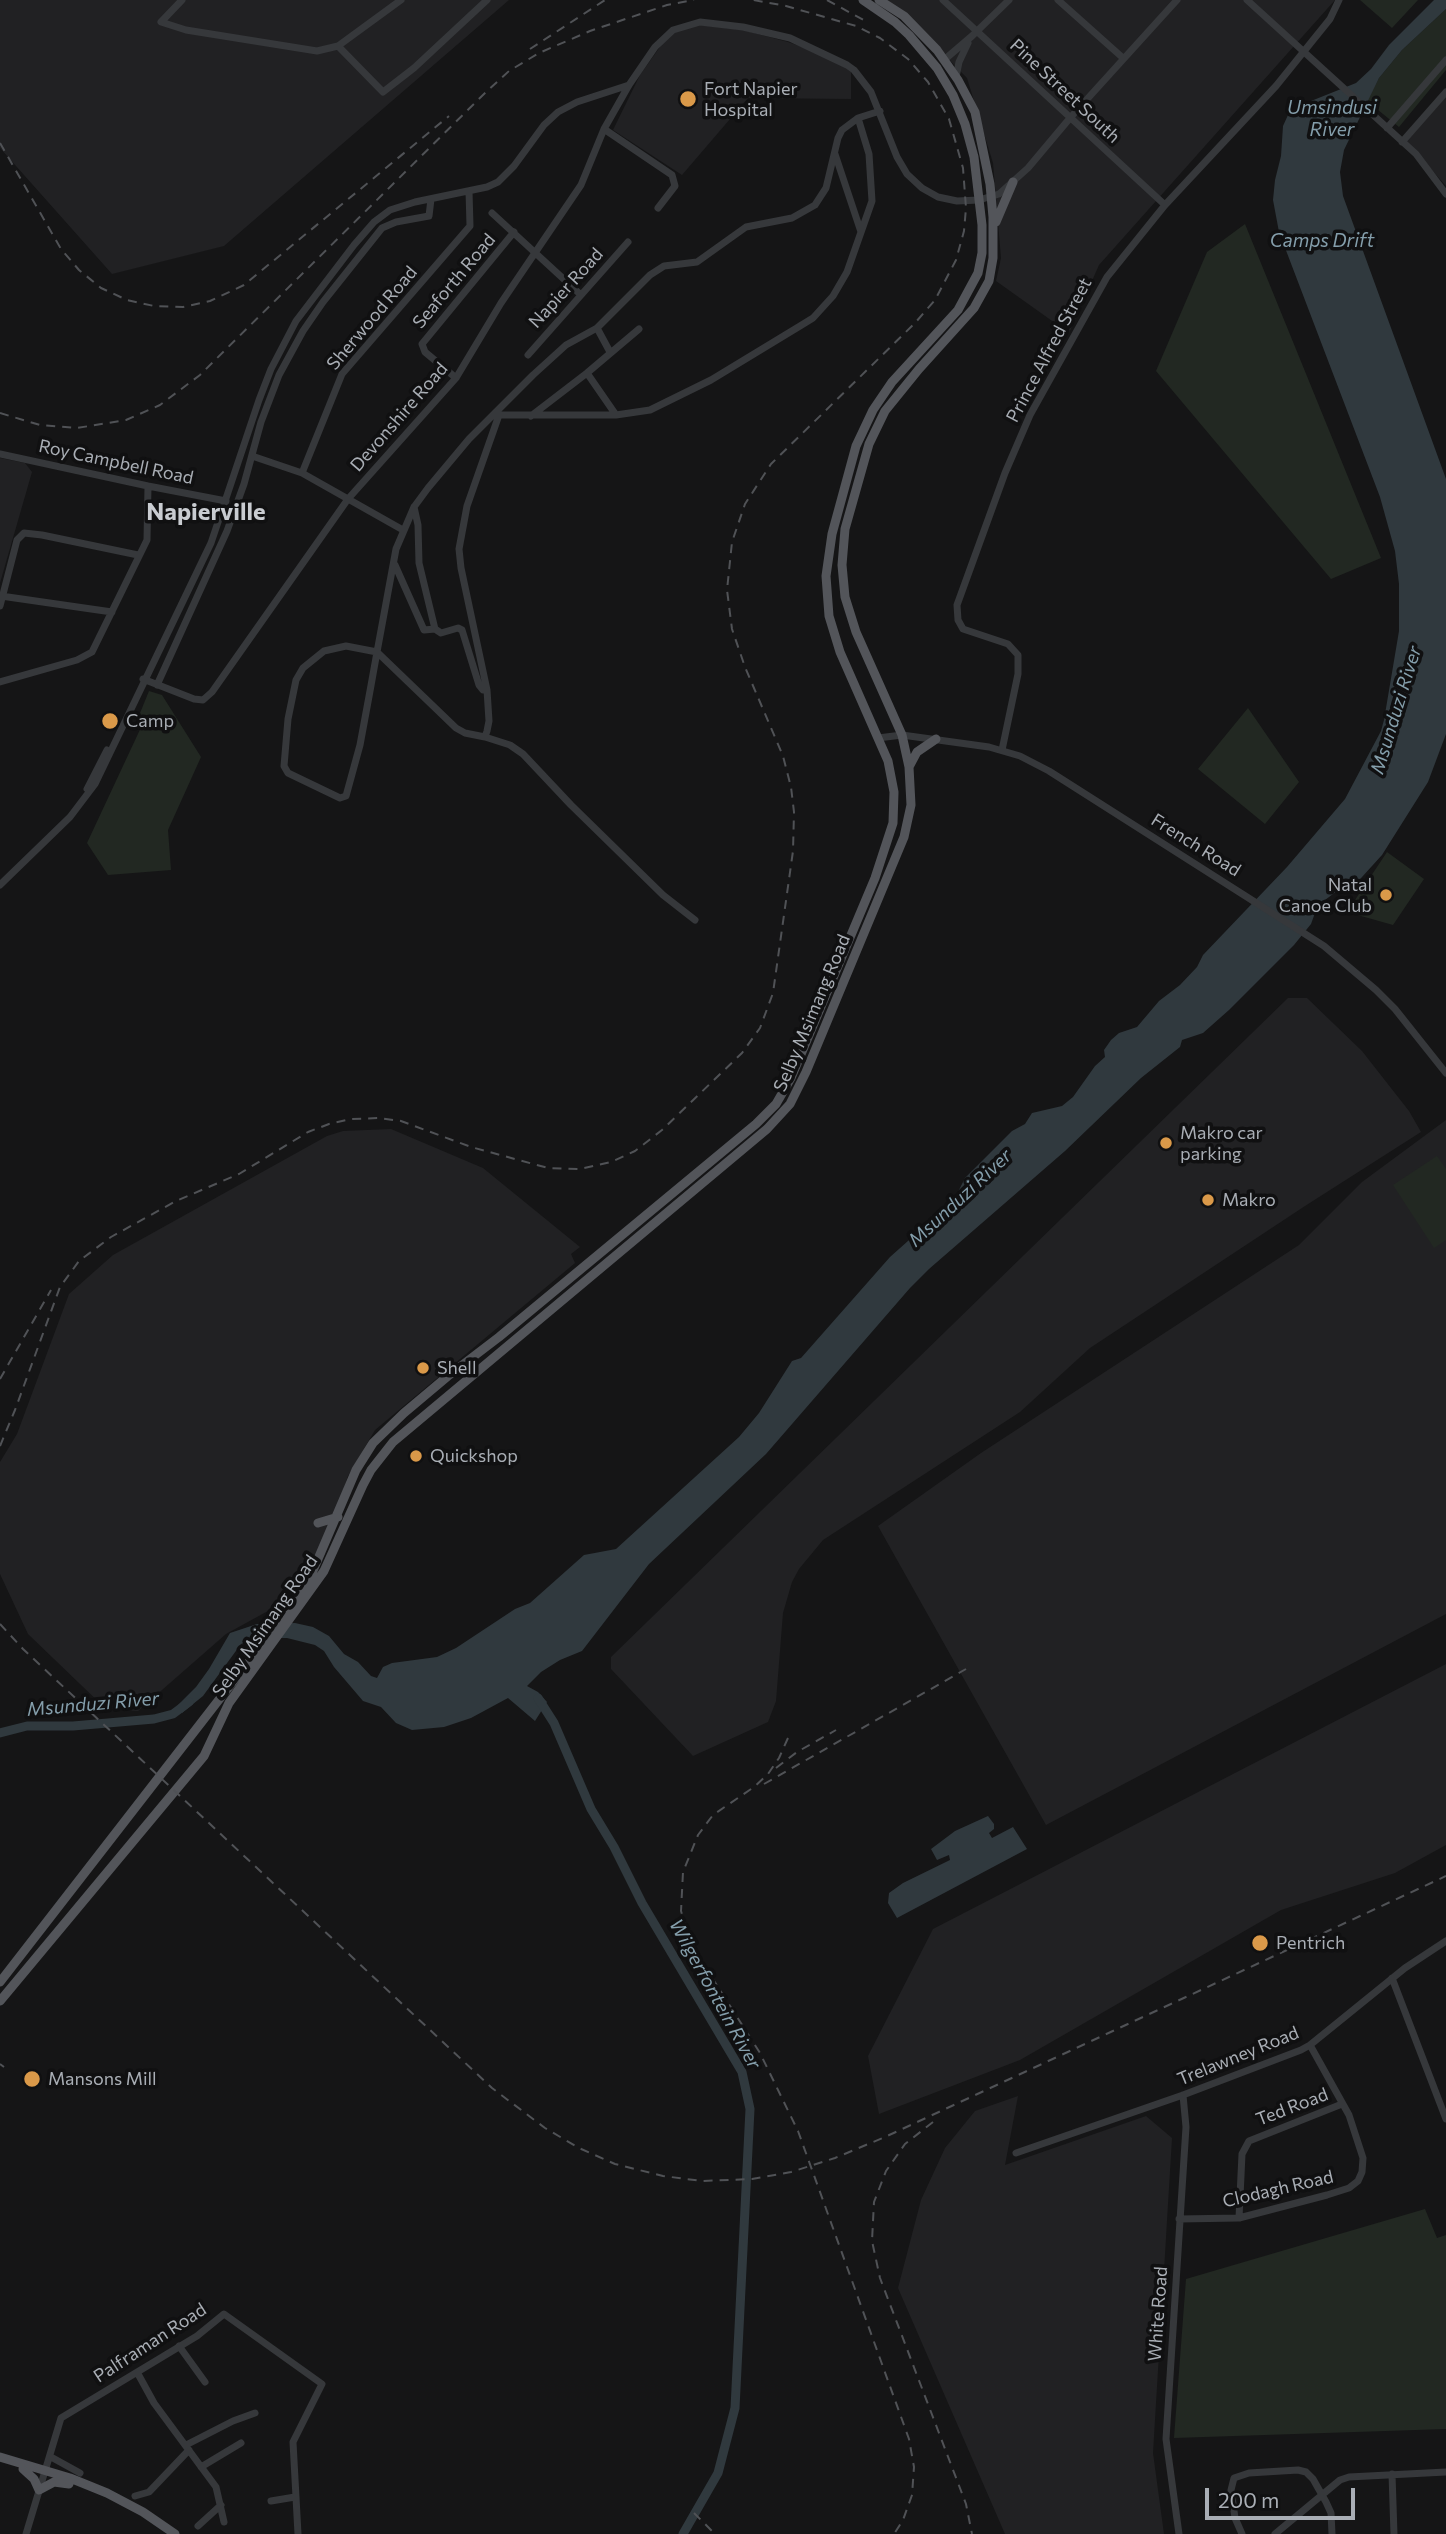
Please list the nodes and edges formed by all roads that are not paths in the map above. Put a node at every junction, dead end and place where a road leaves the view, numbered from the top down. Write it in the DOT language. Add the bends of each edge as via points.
graph roads {
  1 [pos="182,0"];
  2 [pos="401,0"];
  3 [pos="487,0"];
  4 [pos="863,0"];
  5 [pos="879,0"];
  6 [pos="943,0"];
  7 [pos="1009,0"];
  8 [pos="1058,0"];
  9 [pos="1177,0"];
  10 [pos="1247,0"];
  11 [pos="1339,0"];
  12 [pos="975,34"];
  13 [pos="338,46"];
  14 [pos="1303,51"];
  15 [pos="1123,58"];
  16 [pos="944,60"];
  17 [pos="1446,60"];
  18 [pos="956,77"];
  19 [pos="629,85"];
  20 [pos="1446,92"];
  21 [pos="880,111"];
  22 [pos="859,118"];
  23 [pos="1070,118"];
  24 [pos="1387,128"];
  25 [pos="604,129"];
  26 [pos="1402,142"];
  27 [pos="835,154"];
  28 [pos="989,178"];
  29 [pos="1011,184"];
  30 [pos="469,191"];
  31 [pos="1446,194"];
  32 [pos="992,198"];
  33 [pos="431,199"];
  34 [pos="979,200"];
  35 [pos="1165,205"];
  36 [pos="657,208"];
  37 [pos="492,213"];
  38 [pos="994,228"];
  39 [pos="514,232"];
  40 [pos="862,233"];
  41 [pos="628,242"];
  42 [pos="537,252"];
  43 [pos="580,295"];
  44 [pos="597,328"];
  45 [pos="639,329"];
  46 [pos="610,352"];
  47 [pos="528,355"];
  48 [pos="587,373"];
  49 [pos="456,378"];
  50 [pos="497,414"];
  51 [pos="531,415"];
  52 [pos="616,415"];
  53 [pos="0,454"];
  54 [pos="252,456"];
  55 [pos="302,473"];
  56 [pos="148,486"];
  57 [pos="348,499"];
  58 [pos="226,501"];
  59 [pos="414,507"];
  60 [pos="403,530"];
  61 [pos="138,555"];
  62 [pos="394,563"];
  63 [pos="1,596"];
  64 [pos="0,606"];
  65 [pos="112,612"];
  66 [pos="435,629"];
  67 [pos="377,652"];
  68 [pos="144,679"];
  69 [pos="0,681"];
  70 [pos="157,685"];
  71 [pos="487,690"];
  72 [pos="902,735"];
  73 [pos="485,737"];
  74 [pos="878,738"];
  75 [pos="936,738"];
  76 [pos="1002,750"];
  77 [pos="909,767"];
  78 [pos="0,885"];
  79 [pos="695,920"];
  80 [pos="1446,1073"];
  81 [pos="338,1517"];
  82 [pos="318,1522"];
  83 [pos="342,1534"];
  84 [pos="320,1556"];
  85 [pos="291,1613"];
  86 [pos="267,1644"];
  87 [pos="1446,1941"];
  88 [pos="1392,1978"];
  89 [pos="0,1982"];
  90 [pos="0,2001"];
  91 [pos="1310,2045"];
  92 [pos="1183,2095"];
  93 [pos="1342,2104"];
  94 [pos="1446,2119"];
  95 [pos="1016,2153"];
  96 [pos="1239,2218"];
  97 [pos="1179,2219"];
  98 [pos="179,2347"];
  99 [pos="137,2372"];
  100 [pos="205,2382"];
  101 [pos="255,2413"];
  102 [pos="241,2443"];
  103 [pos="188,2448"];
  104 [pos="51,2457"];
  105 [pos="0,2459"];
  106 [pos="201,2467"];
  107 [pos="23,2469"];
  108 [pos="1446,2472"];
  109 [pos="45,2473"];
  110 [pos="80,2473"];
  111 [pos="1392,2474"];
  112 [pos="69,2484"];
  113 [pos="39,2490"];
  114 [pos="1321,2495"];
  115 [pos="135,2496"];
  116 [pos="295,2497"];
  117 [pos="271,2501"];
  118 [pos="221,2505"];
  119 [pos="224,2522"];
  120 [pos="198,2526"];
  121 [pos="26,2534"];
  122 [pos="169,2534"];
  123 [pos="175,2534"];
  124 [pos="298,2534"];
  125 [pos="1179,2534"];
  126 [pos="1242,2534"];
  127 [pos="1275,2534"];
  128 [pos="1332,2534"];
  129 [pos="1394,2534"];
  1 -- 13 [label="street" via="161,22 302,50"];
  2 -- 13 [label="street"];
  3 -- 13 [label="street" via="383,92"];
  4 -- 34 [label="main road, Selby Msimang Road" via="909,35 946,82 970,139"];
  5 -- 16 [label="main road, Selby Msimang Road" via="904,16"];
  6 -- 12 [label="street, Pine Street South"];
  7 -- 12 [label="street"];
  8 -- 15 [label="street"];
  9 -- 15 [label="street"];
  10 -- 14 [label="street"];
  11 -- 14 [label="street, Prince Alfred Street" via="1330,19"];
  12 -- 16 [label="street"];
  12 -- 18 [label="street"];
  12 -- 23 [label="street, Pine Street South"];
  14 -- 24 [label="street"];
  14 -- 35 [label="street, Prince Alfred Street"];
  15 -- 23 [label="street"];
  16 -- 18 [label="main road, Selby Msimang Road"];
  17 -- 24 [label="street"];
  18 -- 28 [label="main road, Selby Msimang Road" via="975,112"];
  19 -- 21 [label="street, Devonshire Road" via="668,34 690,23 710,22 790,38 839,61 862,79"];
  19 -- 25 [label="street, Devonshire Road"];
  19 -- 30 [label="street" via="558,112 504,177"];
  20 -- 26 [label="street"];
  21 -- 22 [label="street"];
  21 -- 34 [label="street, Devonshire Road" via="897,157 915,183 948,199"];
  22 -- 27 [label="street" via="842,130"];
  22 -- 40 [label="street" via="873,185"];
  23 -- 29 [label="street"];
  23 -- 35 [label="street, Pine Street South"];
  24 -- 26 [label="street"];
  25 -- 36 [label="street" via="672,175 675,186"];
  25 -- 42 [label="street, Devonshire Road" via="585,178"];
  26 -- 31 [label="street" via="1422,160"];
  27 -- 40 [label="street"];
  27 -- 44 [label="street" via="826,188 815,205 799,216 746,227 697,261 659,269"];
  28 -- 29 [label="main road"];
  28 -- 32 [label="main road, Selby Msimang Road"];
  29 -- 32 [label="street"];
  29 -- 38 [label="main road"];
  30 -- 33 [label="street"];
  30 -- 55 [label="street, Sherwood Road" via="470,226 342,374"];
  32 -- 34 [label="street, Devonshire Road"];
  32 -- 38 [label="main road, Selby Msimang Road"];
  33 -- 54 [label="street" via="429,216 382,228 323,302 279,375"];
  33 -- 58 [label="street" via="390,210 374,222 296,321 259,400"];
  34 -- 74 [label="main road, Selby Msimang Road" via="982,253 975,280 958,310 892,382 873,410 856,446 828,549 826,589 833,634"];
  35 -- 76 [label="street, Prince Alfred Street" via="1101,285 1040,393 957,601 963,629 1008,644 1017,655 1018,674"];
  37 -- 39 [label="street"];
  38 -- 72 [label="main road, Selby Msimang Road" via="985,291 885,411 869,444 845,529 842,565 847,606"];
  39 -- 42 [label="street"];
  39 -- 49 [label="street, Seaforth Road" via="424,340 425,352"];
  40 -- 52 [label="street" via="838,289 813,318 680,396 650,410"];
  41 -- 43 [label="street, Napier Road"];
  42 -- 43 [label="street"];
  42 -- 49 [label="street, Devonshire Road"];
  43 -- 47 [label="street, Napier Road"];
  44 -- 46 [label="street"];
  44 -- 50 [label="street" via="566,345"];
  45 -- 46 [label="street"];
  46 -- 48 [label="street"];
  48 -- 51 [label="street"];
  48 -- 52 [label="street"];
  49 -- 57 [label="street, Devonshire Road"];
  50 -- 51 [label="street"];
  50 -- 59 [label="street" via="469,439"];
  50 -- 71 [label="street" via="467,506 459,548"];
  51 -- 52 [label="street"];
  53 -- 56 [label="street, Roy Campbell Road"];
  54 -- 55 [label="street"];
  54 -- 70 [label="street" via="227,531"];
  55 -- 57 [label="street"];
  56 -- 58 [label="street, Roy Campbell Road"];
  56 -- 61 [label="street" via="148,531"];
  57 -- 60 [label="street"];
  57 -- 70 [label="street, Devonshire Road" via="206,698 194,699"];
  58 -- 68 [label="street" via="211,543"];
  59 -- 60 [label="street"];
  59 -- 66 [label="street" via="419,563"];
  60 -- 62 [label="street"];
  61 -- 63 [label="street" via="24,533 17,540"];
  61 -- 65 [label="street"];
  62 -- 66 [label="street" via="422,628"];
  62 -- 67 [label="street"];
  63 -- 64 [label="street"];
  63 -- 65 [label="street"];
  65 -- 69 [label="street" via="92,652 83,659"];
  66 -- 71 [label="street" via="441,633 462,630 481,688"];
  67 -- 67 [label="street" via="346,796 336,797 288,773 283,758 298,674 332,648"];
  67 -- 73 [label="street" via="447,720 465,733"];
  68 -- 70 [label="street, Devonshire Road"];
  68 -- 78 [label="street" via="106,763 85,796"];
  71 -- 73 [label="street"];
  72 -- 74 [label="street, French Road"];
  72 -- 75 [label="street, French Road"];
  72 -- 77 [label="main road, Selby Msimang Road"];
  73 -- 79 [label="street" via="523,754 663,895"];
  74 -- 81 [label="main road, Selby Msimang Road" via="894,792 890,836 791,1078 776,1104 383,1432 360,1462"];
  75 -- 76 [label="street, French Road"];
  75 -- 77 [label="main road" via="920,750"];
  76 -- 80 [label="street, French Road" via="1049,771 1324,946 1395,1009"];
  77 -- 83 [label="main road, Selby Msimang Road" via="911,805 904,836 806,1072 785,1111 398,1437 371,1470"];
  81 -- 82 [label="main road"];
  81 -- 84 [label="main road, Selby Msimang Road"];
  83 -- 84 [label="main road" via="335,1536"];
  83 -- 85 [label="main road, Selby Msimang Road" via="324,1571"];
  84 -- 85 [label="main road, Selby Msimang Road"];
  85 -- 86 [label="main road, Selby Msimang Road"];
  86 -- 89 [label="main road, Selby Msimang Road"];
  86 -- 90 [label="main road, Selby Msimang Road" via="229,1703 204,1756"];
  87 -- 88 [label="street, Trelawney Road"];
  88 -- 91 [label="street, Trelawney Road"];
  88 -- 94 [label="street"];
  91 -- 92 [label="street, Trelawney Road"];
  91 -- 93 [label="street, Clodagh Road"];
  92 -- 95 [label="street, Trelawney Road"];
  92 -- 97 [label="street, White Road" via="1186,2127"];
  93 -- 96 [label="street, Ted Road" via="1249,2141 1242,2154"];
  93 -- 96 [label="street, Clodagh Road" via="1363,2158 1358,2181 1327,2195"];
  96 -- 97 [label="street, Clodagh Road"];
  97 -- 125 [label="street, White Road" via="1166,2440"];
  98 -- 99 [label="street, Palframan Road"];
  98 -- 100 [label="street"];
  98 -- 116 [label="street, Palframan Road" via="224,2314 321,2384 293,2442"];
  99 -- 103 [label="street"];
  99 -- 104 [label="street, Palframan Road" via="61,2417"];
  101 -- 103 [label="street"];
  102 -- 106 [label="street"];
  103 -- 106 [label="street"];
  103 -- 115 [label="street" via="149,2492"];
  104 -- 109 [label="street"];
  104 -- 110 [label="street"];
  105 -- 107 [label="main road"];
  105 -- 109 [label="main road"];
  106 -- 118 [label="street" via="216,2487"];
  107 -- 109 [label="main road"];
  107 -- 113 [label="main road"];
  108 -- 111 [label="street"];
  109 -- 112 [label="main road"];
  109 -- 113 [label="street"];
  109 -- 123 [label="main road" via="107,2493"];
  111 -- 114 [label="street" via="1349,2477"];
  111 -- 129 [label="street"];
  112 -- 113 [label="main road" via="54,2482"];
  112 -- 122 [label="main road" via="126,2507"];
  113 -- 121 [label="street"];
  114 -- 126 [label="street" via="1313,2479 1298,2470 1237,2475 1231,2490"];
  114 -- 127 [label="street"];
  114 -- 128 [label="street" via="1330,2510"];
  116 -- 117 [label="street"];
  116 -- 124 [label="street"];
  118 -- 119 [label="street"];
  118 -- 120 [label="street"];
}
